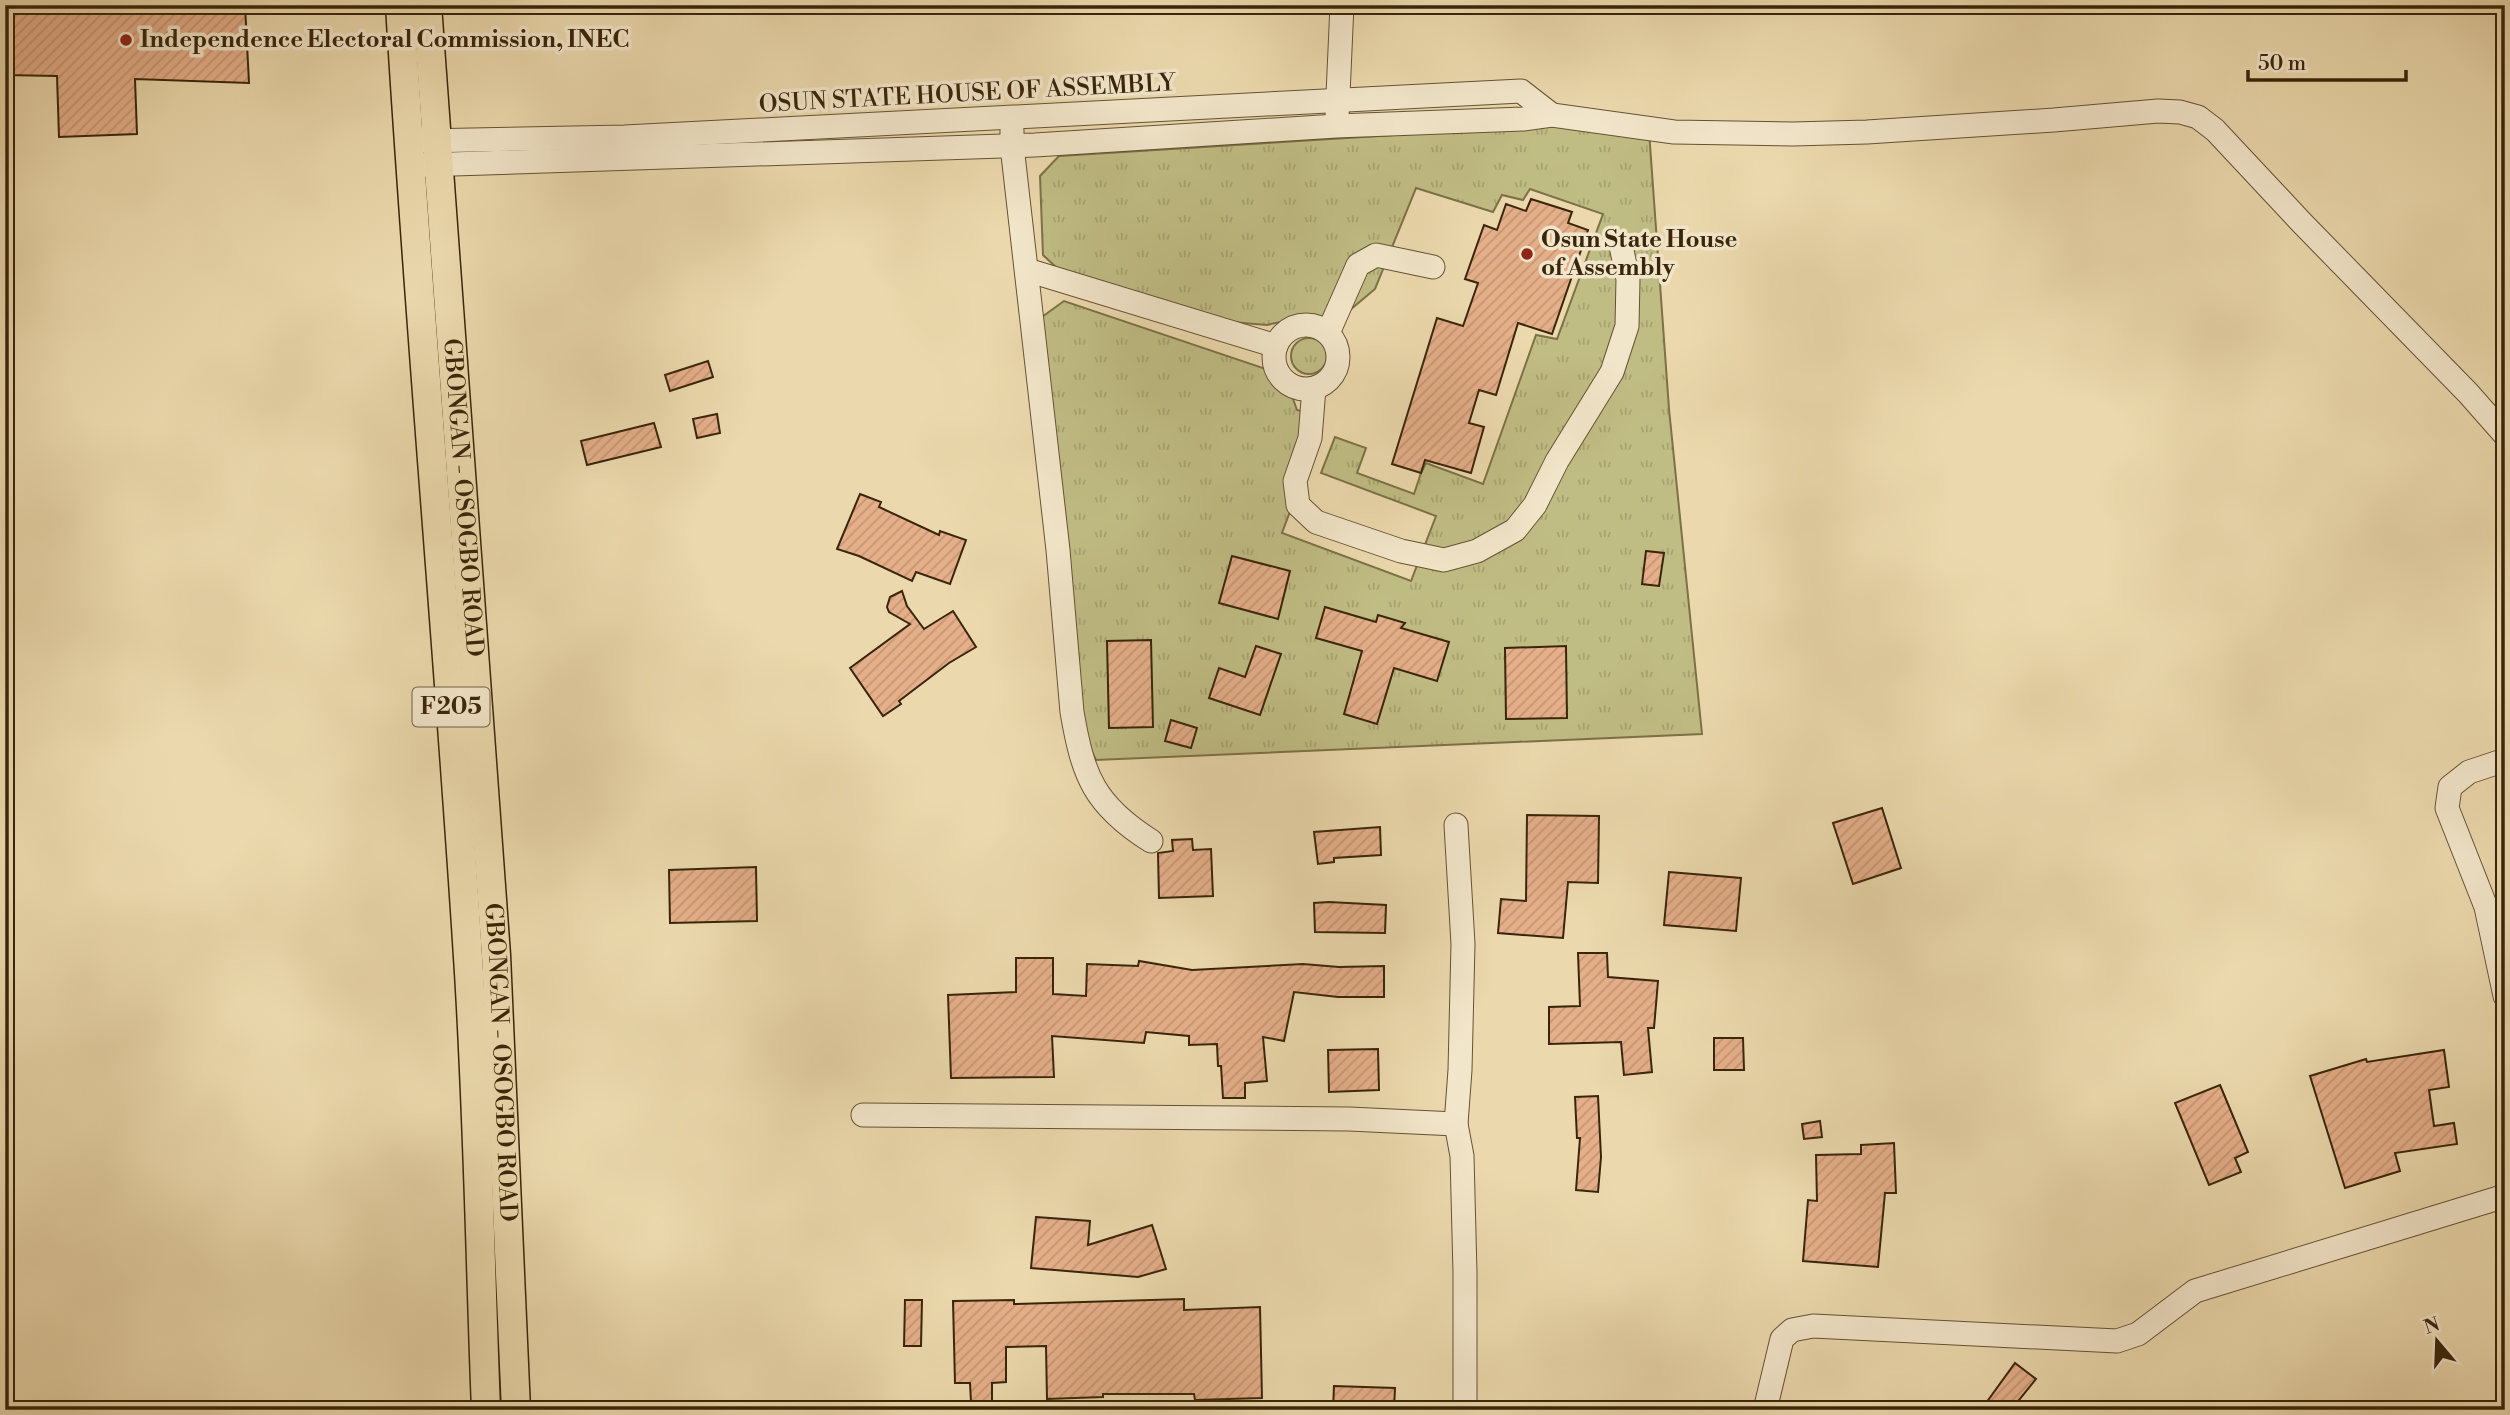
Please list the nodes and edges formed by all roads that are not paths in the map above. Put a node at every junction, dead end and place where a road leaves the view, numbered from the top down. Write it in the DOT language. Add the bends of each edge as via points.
graph roads {
  1 [pos="400,5"];
  2 [pos="427,5"];
  3 [pos="1342,5"];
  4 [pos="1338,102"];
  5 [pos="1552,116"];
  6 [pos="1013,118"];
  7 [pos="1336,126"];
  8 [pos="1012,146"];
  9 [pos="438,152"];
  10 [pos="408,154"];
  11 [pos="1621,246"];
  12 [pos="1433,267"];
  13 [pos="1027,270"];
  14 [pos="1328,333"];
  15 [pos="1276,346"];
  16 [pos="1314,388"];
  17 [pos="2503,431"];
  18 [pos="2505,760"];
  19 [pos="1457,825"];
  20 [pos="1151,841"];
  21 [pos="2505,996"];
  22 [pos="863,1115"];
  23 [pos="1456,1124"];
  24 [pos="2505,1196"];
  25 [pos="486,1410"];
  26 [pos="516,1410"];
  27 [pos="1465,1410"];
  28 [pos="1765,1410"];
  1 -- 10 [label="main road, GBONGAN - OSOGBO ROAD / F205"];
  2 -- 9 [label="main road, GBONGAN - OSOGBO ROAD / F205"];
  3 -- 4 [label="street"];
  4 -- 5 [label="street, OSUN STATE HOUSE OF ASSEMBLY" via="1521,91"];
  4 -- 6 [label="street, OSUN STATE HOUSE OF ASSEMBLY"];
  4 -- 7 [label="street"];
  5 -- 7 [label="street, OSUN STATE HOUSE OF ASSEMBLY"];
  5 -- 17 [label="street" via="1674,132 1793,134 2158,111 2198,117"];
  6 -- 8 [label="street"];
  6 -- 9 [label="street, OSUN STATE HOUSE OF ASSEMBLY" via="625,137"];
  7 -- 8 [label="street, OSUN STATE HOUSE OF ASSEMBLY"];
  8 -- 9 [label="street, OSUN STATE HOUSE OF ASSEMBLY"];
  8 -- 13 [label="street"];
  9 -- 10 [label="street, OSUN STATE HOUSE OF ASSEMBLY"];
  9 -- 26 [label="main road, GBONGAN - OSOGBO ROAD / F205" via="496,955"];
  10 -- 25 [label="main road, GBONGAN - OSOGBO ROAD / F205" via="468,963"];
  11 -- 16 [label="street" via="1628,279 1627,326 1612,372 1535,505 1515,530 1476,551 1444,560 1401,551 1315,522 1298,505 1295,481 1310,438"];
  12 -- 14 [label="street" via="1376,255 1367,259 1358,265"];
  13 -- 15 [label="street"];
  13 -- 20 [label="street" via="1076,738 1098,797"];
  14 -- 15 [label="street" via="1298,326"];
  14 -- 16 [label="street" via="1335,342 1338,363 1327,382"];
  15 -- 16 [label="street" via="1280,376 1297,387"];
  18 -- 21 [label="street" via="2469,772 2450,787 2447,807 2486,908"];
  19 -- 23 [label="street" via="1462,944"];
  22 -- 23 [label="street"];
  23 -- 27 [label="street" via="1462,1156"];
  24 -- 28 [label="street" via="2195,1291 2138,1334 2117,1341 1813,1326 1792,1330 1782,1339"];
}
